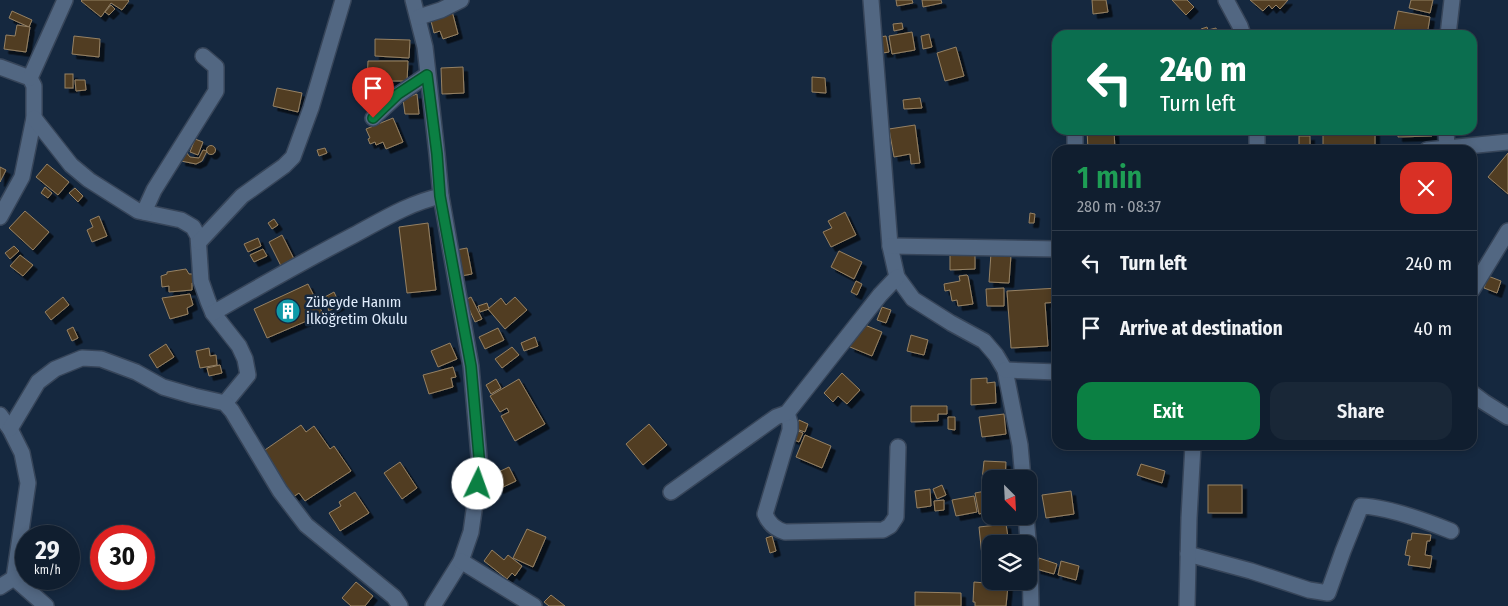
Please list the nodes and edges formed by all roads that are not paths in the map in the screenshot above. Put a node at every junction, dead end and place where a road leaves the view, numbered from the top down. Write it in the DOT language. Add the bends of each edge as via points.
graph roads {
  1 [pos="65,0"];
  2 [pos="343,0"];
  3 [pos="413,0"];
  4 [pos="461,0"];
  5 [pos="871,0"];
  6 [pos="1226,0"];
  7 [pos="1452,0"];
  8 [pos="419,17"];
  9 [pos="1241,30"];
  10 [pos="1449,30"];
  11 [pos="203,56"];
  12 [pos="0,67"];
  13 [pos="427,75"];
  14 [pos="30,78"];
  15 [pos="34,118"];
  16 [pos="373,118"];
  17 [pos="1508,142"];
  18 [pos="1471,145"];
  19 [pos="440,196"];
  20 [pos="144,212"];
  21 [pos="0,217"];
  22 [pos="1508,231"];
  23 [pos="198,242"];
  24 [pos="890,246"];
  25 [pos="1052,249"];
  26 [pos="897,276"];
  27 [pos="1477,282"];
  28 [pos="213,313"];
  29 [pos="1005,370"];
  30 [pos="1052,372"];
  31 [pos="1477,396"];
  32 [pos="225,403"];
  33 [pos="787,413"];
  34 [pos="0,415"];
  35 [pos="1508,417"];
  36 [pos="10,429"];
  37 [pos="898,447"];
  38 [pos="1193,450"];
  39 [pos="1022,470"];
  40 [pos="671,492"];
  41 [pos="1027,525"];
  42 [pos="1451,531"];
  43 [pos="1188,554"];
  44 [pos="461,561"];
  45 [pos="14,578"];
  46 [pos="0,587"];
  47 [pos="46,606"];
  48 [pos="400,606"];
  49 [pos="433,606"];
  50 [pos="534,606"];
  51 [pos="1031,606"];
  52 [pos="1187,606"];
  1 -- 14 [label="street"];
  2 -- 23 [label="street" via="293,157 242,196"];
  3 -- 8 [label="street"];
  4 -- 8 [label="street"];
  5 -- 24 [label="street"];
  6 -- 9 [label="street"];
  7 -- 10 [label="street"];
  8 -- 13 [label="street"];
  11 -- 20 [label="street" via="216,67 216,91 154,190"];
  12 -- 14 [label="street"];
  13 -- 16 [label="street" via="398,94"];
  13 -- 19 [label="street"];
  14 -- 15 [label="street" via="34,86"];
  15 -- 20 [label="street" via="71,165 118,199"];
  15 -- 21 [label="street" via="22,177"];
  17 -- 18 [label="street"];
  19 -- 28 [label="street" via="405,208"];
  19 -- 44 [label="street" via="471,366 480,468 471,532"];
  20 -- 23 [label="street" via="181,220 192,227"];
  22 -- 27 [label="street"];
  23 -- 28 [label="street" via="201,281"];
  24 -- 25 [label="street"];
  24 -- 26 [label="street"];
  26 -- 29 [label="street" via="913,299 984,341"];
  26 -- 33 [label="street"];
  28 -- 32 [label="street" via="239,346 248,375"];
  29 -- 30 [label="street"];
  29 -- 39 [label="street"];
  31 -- 35 [label="street"];
  32 -- 36 [label="street" via="163,387 136,372 101,359 82,358 55,369 38,382"];
  32 -- 48 [label="street" via="280,491 306,525"];
  33 -- 37 [label="street" via="790,430 765,514 770,524 780,530 883,530 890,526 896,517"];
  33 -- 40 [label="street" via="776,417"];
  34 -- 36 [label="street"];
  36 -- 45 [label="street" via="22,453 28,483"];
  38 -- 43 [label="street"];
  41 -- 51 [label="street"];
  42 -- 43 [label="street" via="1424,520 1361,506 1328,593"];
  43 -- 52 [label="street"];
  44 -- 49 [label="street"];
  44 -- 50 [label="street"];
  45 -- 46 [label="street"];
  45 -- 47 [label="street"];
}
